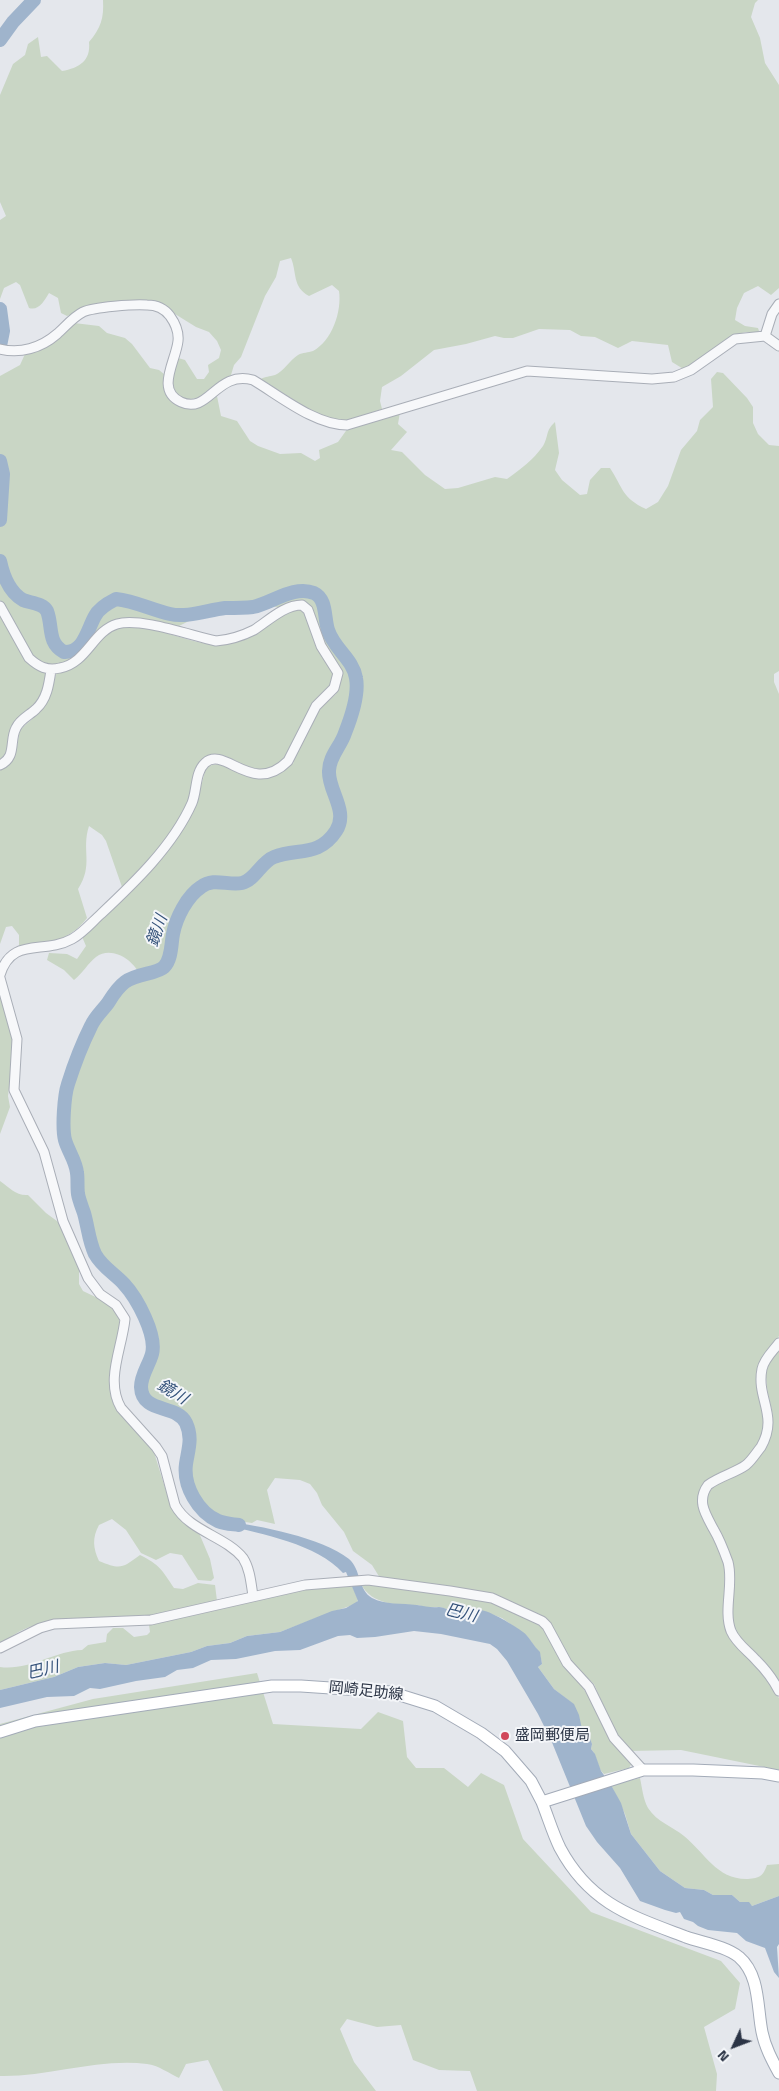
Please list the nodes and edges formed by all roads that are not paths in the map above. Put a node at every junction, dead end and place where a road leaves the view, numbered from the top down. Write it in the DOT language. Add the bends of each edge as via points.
graph roads {
  1 [pos="779,304"];
  2 [pos="765,336"];
  3 [pos="779,346"];
  4 [pos="0,350"];
  5 [pos="0,606"];
  6 [pos="51,670"];
  7 [pos="0,765"];
  8 [pos="0,977"];
  9 [pos="779,1343"];
  10 [pos="253,1596"];
  11 [pos="0,1648"];
  12 [pos="779,1691"];
  13 [pos="0,1732"];
  14 [pos="642,1770"];
  15 [pos="779,1776"];
  16 [pos="547,1800"];
  17 [pos="779,2073"];
  1 -- 2 [label="street"];
  2 -- 3 [label="street"];
  2 -- 4 [label="street" via="735,339 691,370 674,377 652,379 527,371 347,425 316,418 246,378 231,380 208,398 194,404 176,399 168,388 167,379 178,336 167,312 154,305 89,310 47,341 19,351"];
  5 -- 6 [label="street" via="29,658"];
  6 -- 7 [label="street" via="42,702 16,727 11,755"];
  6 -- 8 [label="street" via="76,662 104,632 117,624 132,622 210,640 227,640 246,634 290,607 302,605 308,610 321,646 338,673 334,688 316,706 282,767 254,775 219,759 206,763 200,772 192,803 174,834 115,901 72,939 16,951 6,960"];
  8 -- 10 [label="street" via="17,1039 14,1090 44,1152 63,1221 88,1278 100,1294 116,1305 125,1319 114,1374 117,1400 162,1456 179,1512 243,1558"];
  9 -- 12 [label="street" via="766,1359 761,1376 771,1421 768,1434 745,1466 708,1485 702,1502 728,1565 731,1631 735,1640 766,1670"];
  10 -- 11 [label="street" via="151,1620 54,1624"];
  10 -- 14 [label="street" via="305,1585 376,1580 492,1598 542,1621 552,1632 567,1663 590,1687 614,1738"];
  13 -- 16 [label="main road, 岡崎足助線" via="35,1721 272,1686 390,1692 435,1706 506,1750"];
  14 -- 15 [label="main road"];
  14 -- 16 [label="main road"];
  16 -- 17 [label="main road, 岡崎足助線" via="560,1847 582,1881 607,1903 640,1919 726,1949 740,1958 754,1982 762,2033"];
}
